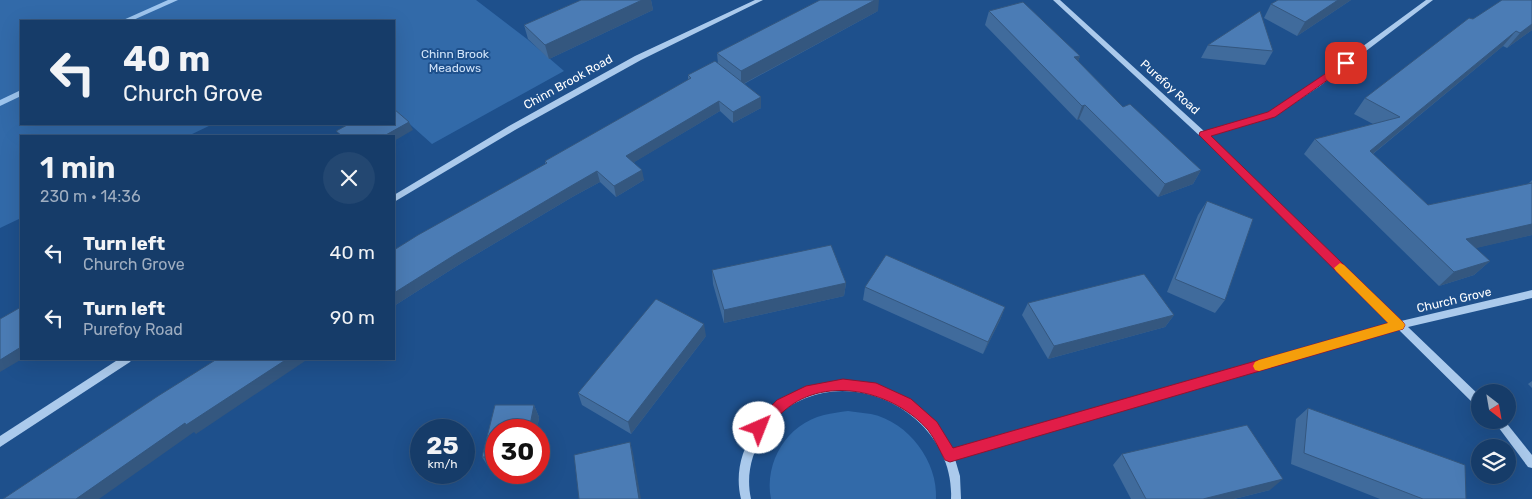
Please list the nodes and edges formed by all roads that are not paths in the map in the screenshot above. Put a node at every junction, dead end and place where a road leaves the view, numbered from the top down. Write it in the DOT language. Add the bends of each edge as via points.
graph roads {
  1 [pos="760,0"];
  2 [pos="1056,0"];
  3 [pos="1430,0"];
  4 [pos="1204,135"];
  5 [pos="395,198"];
  6 [pos="1532,294"];
  7 [pos="1399,325"];
  8 [pos="125,360"];
  9 [pos="1471,394"];
  10 [pos="1505,429"];
  11 [pos="0,442"];
  12 [pos="950,456"];
  13 [pos="1532,463"];
  14 [pos="746,499"];
  15 [pos="956,499"];
  1 -- 5 [label="street, Chinn Brook Road" via="638,58"];
  2 -- 4 [label="street, Purefoy Road"];
  3 -- 4 [label="street" via="1272,114"];
  4 -- 7 [label="street, Purefoy Road"];
  6 -- 7 [label="street, Church Grove"];
  7 -- 9 [label="street, Purefoy Road"];
  7 -- 12 [label="street, Church Grove"];
  8 -- 11 [label="street"];
  10 -- 13 [label="street"];
  12 -- 14 [label="street" via="933,426 907,404 876,389 843,385 810,390 781,405 759,428 746,458"];
  12 -- 15 [label="street" via="957,488"];
}
